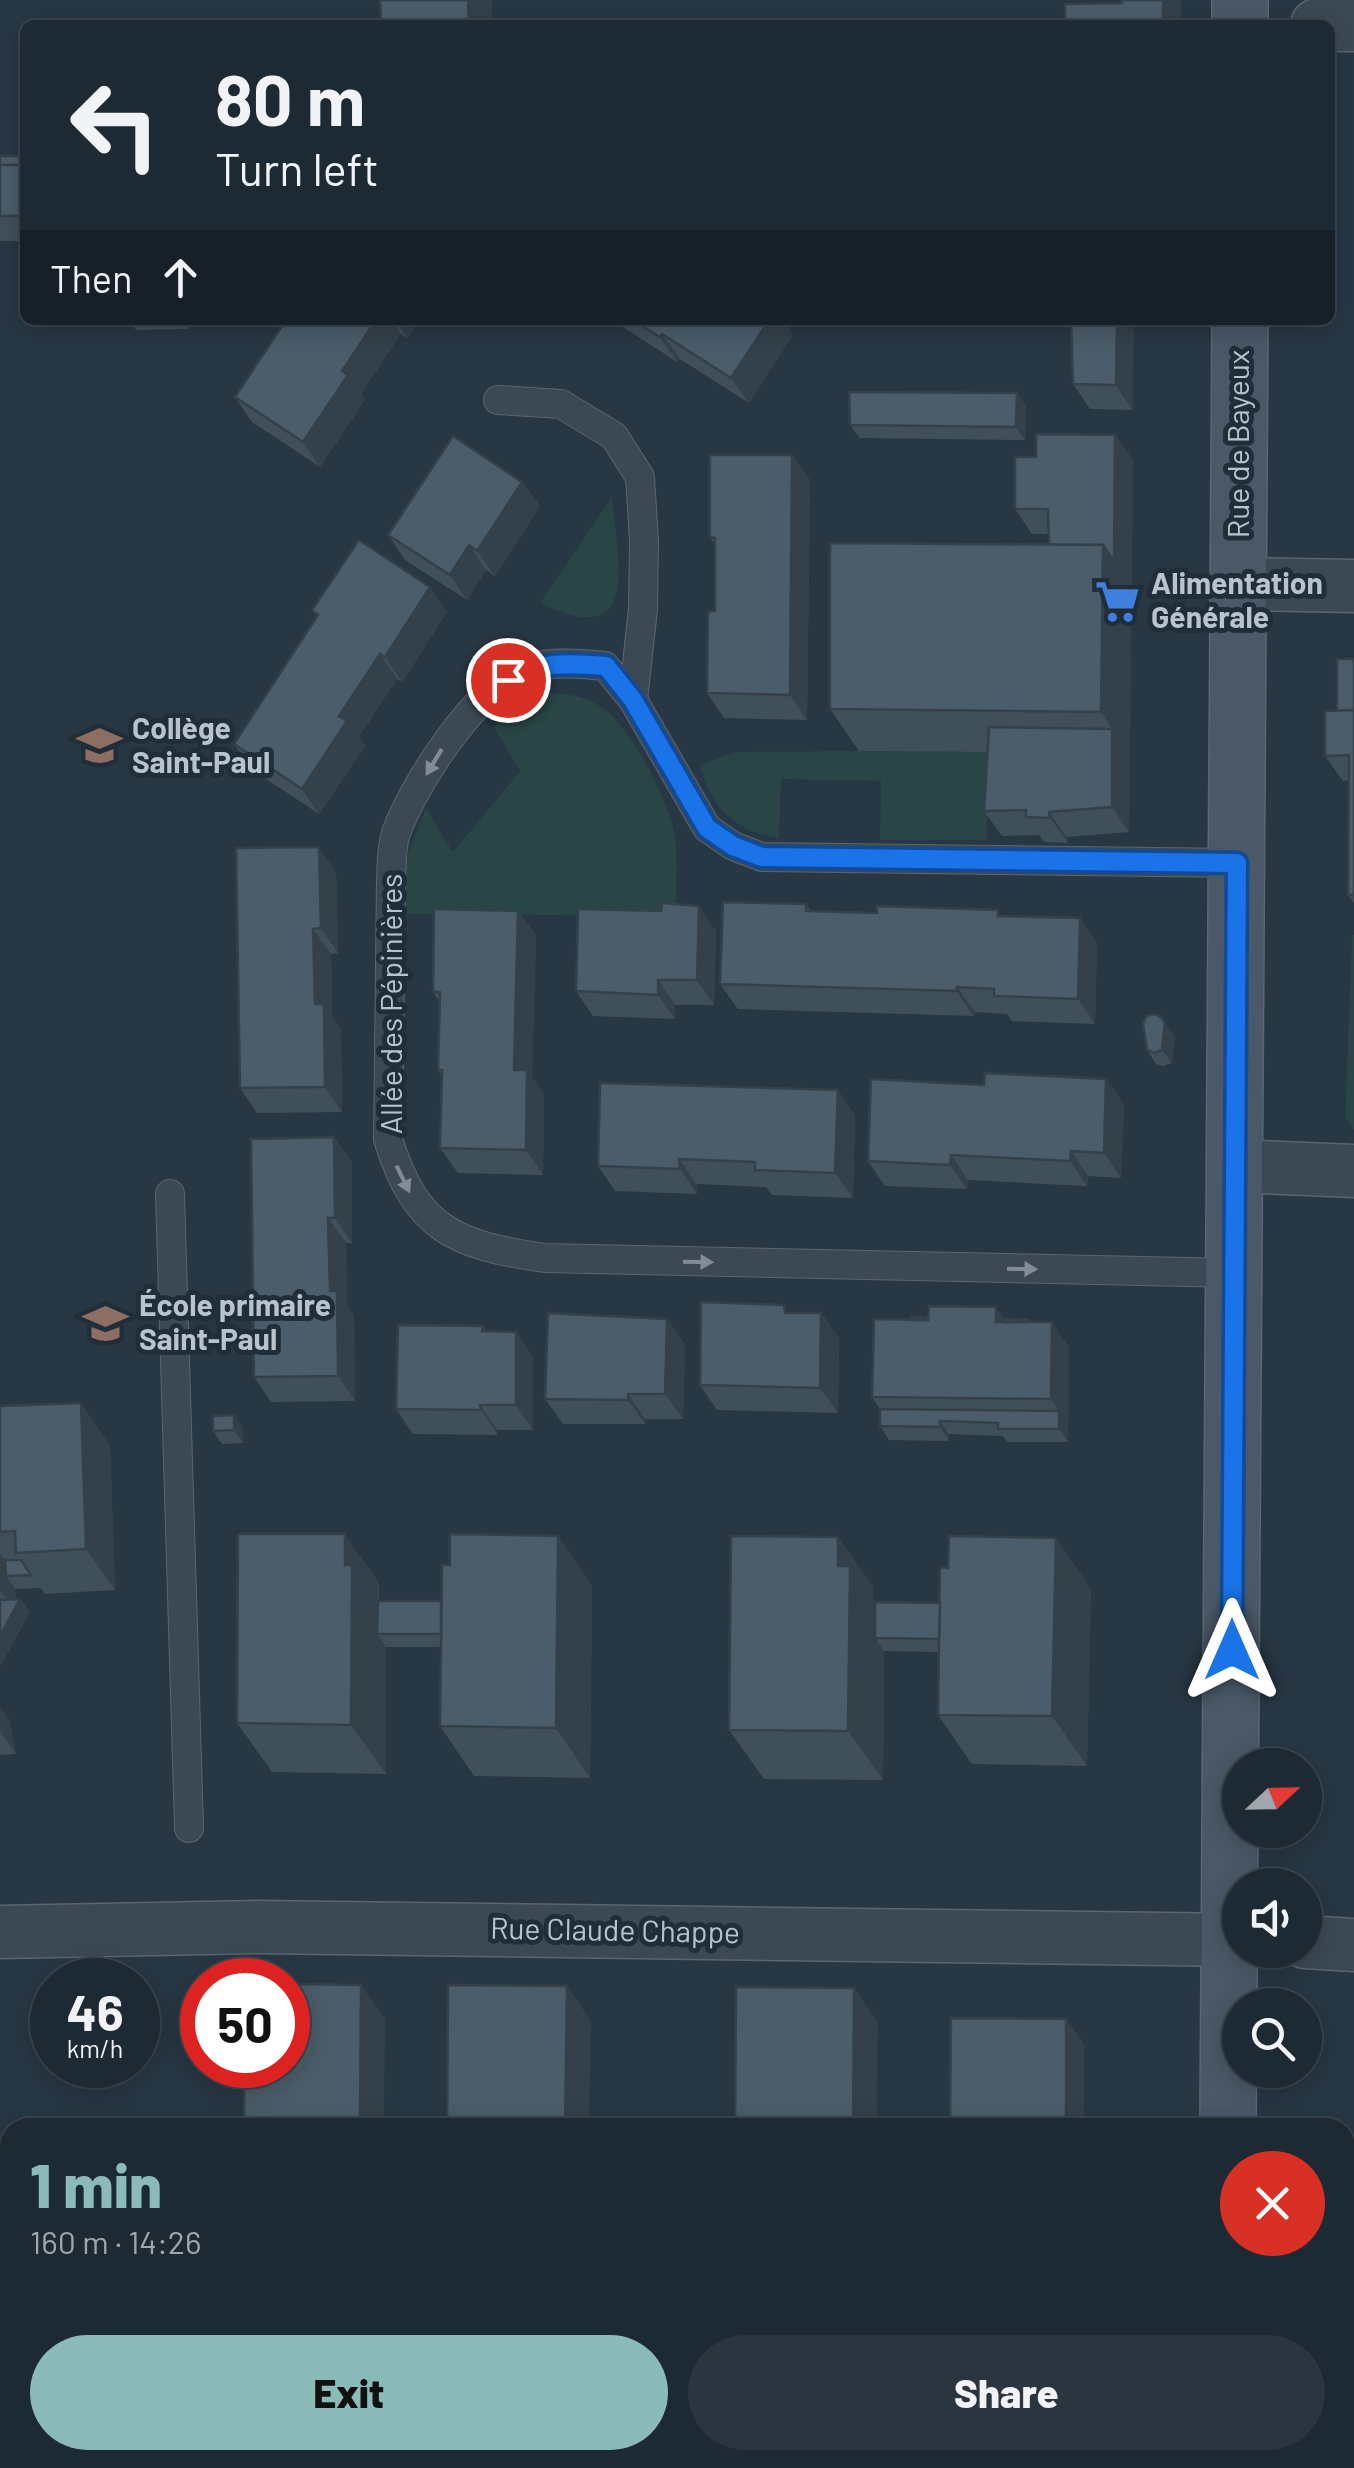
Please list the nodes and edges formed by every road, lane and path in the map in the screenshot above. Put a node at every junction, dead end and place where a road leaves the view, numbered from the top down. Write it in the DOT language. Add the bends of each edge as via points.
graph roads {
  1 [pos="1240,325"];
  2 [pos="498,400"];
  3 [pos="1239,584"];
  4 [pos="1354,586"];
  5 [pos="633,700"];
  6 [pos="1237,863"];
  7 [pos="1236,1166"];
  8 [pos="1354,1171"];
  9 [pos="170,1194"];
  10 [pos="1234,1274"];
  11 [pos="189,1828"];
  12 [pos="1235,1868"];
  13 [pos="0,1932"];
  14 [pos="1222,1940"];
  15 [pos="1322,1943"];
  16 [pos="1354,1945"];
  17 [pos="1234,1968"];
  18 [pos="1228,2118"];
  1 -- 3 [label="main road, Rue de Bayeux"];
  2 -- 5 [label="lane" via="560,404 614,436 640,478 643,609"];
  3 -- 4 [label="street"];
  3 -- 6 [label="main road, Rue de Bayeux"];
  5 -- 6 [label="lane, Allée des Pépinières" via="707,828 762,857"];
  5 -- 10 [label="lane, Allée des Pépinières, one-way" via="606,666 526,669 491,692 449,737 395,836 388,1139 399,1176 419,1208 485,1249 544,1258"];
  6 -- 7 [label="main road, Rue de Bayeux"];
  7 -- 8 [label="street"];
  7 -- 10 [label="main road, Rue de Bayeux"];
  9 -- 11 [label="lane"];
  10 -- 12 [label="main road, Rue de Bayeux"];
  13 -- 14 [label="street, Rue Claude Chappe" via="259,1927"];
  15 -- 16 [label="street"];
  17 -- 18 [label="main road, Rue de Bayeux"];
}
